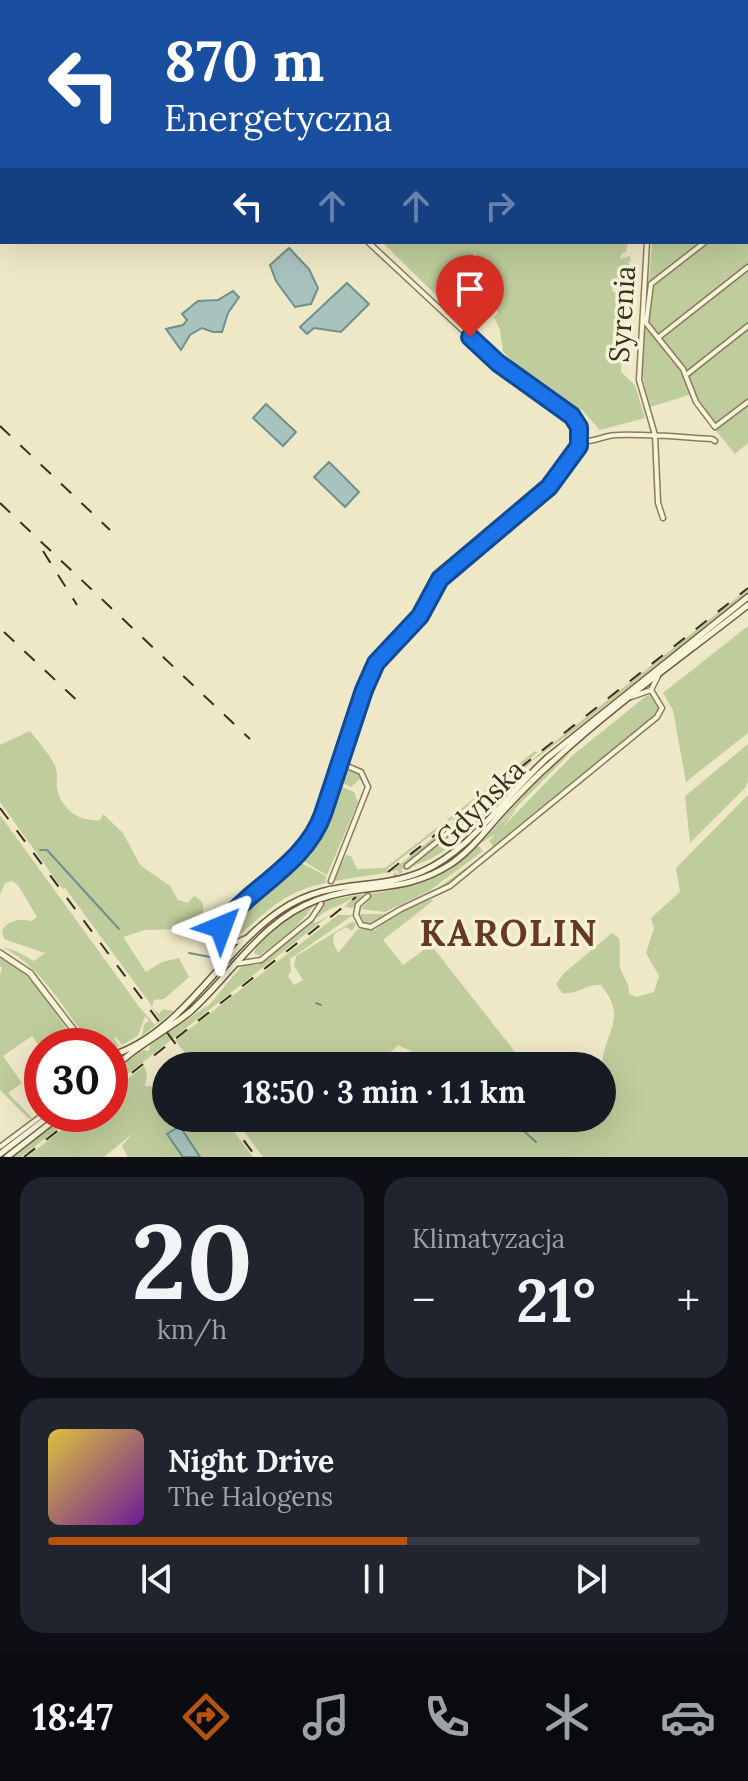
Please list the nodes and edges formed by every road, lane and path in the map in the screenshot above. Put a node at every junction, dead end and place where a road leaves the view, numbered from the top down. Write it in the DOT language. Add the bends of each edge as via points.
graph roads {
  1 [pos="370,244"];
  2 [pos="647,244"];
  3 [pos="702,244"];
  4 [pos="748,267"];
  5 [pos="643,323"];
  6 [pos="748,326"];
  7 [pos="659,337"];
  8 [pos="686,375"];
  9 [pos="748,402"];
  10 [pos="655,435"];
  11 [pos="580,441"];
  12 [pos="715,441"];
  13 [pos="663,518"];
  14 [pos="748,597"];
  15 [pos="748,605"];
  16 [pos="658,676"];
  17 [pos="651,690"];
  18 [pos="631,697"];
  19 [pos="340,763"];
  20 [pos="496,809"];
  21 [pos="475,814"];
  22 [pos="479,829"];
  23 [pos="407,866"];
  24 [pos="331,881"];
  25 [pos="368,896"];
  26 [pos="321,904"];
  27 [pos="255,932"];
  28 [pos="228,940"];
  29 [pos="250,948"];
  30 [pos="0,953"];
  31 [pos="233,961"];
  32 [pos="254,961"];
  33 [pos="70,1028"];
  34 [pos="128,1048"];
  35 [pos="128,1058"];
  36 [pos="24,1129"];
  37 [pos="29,1132"];
  38 [pos="39,1132"];
  39 [pos="0,1147"];
  40 [pos="0,1154"];
  41 [pos="7,1157"];
  1 -- 11 [label="street" via="498,363 572,416"];
  2 -- 5 [label="street, Syrenia"];
  3 -- 5 [label="street" via="651,284"];
  4 -- 7 [label="street"];
  5 -- 7 [label="street"];
  5 -- 10 [label="street, Syrenia" via="639,380"];
  6 -- 8 [label="street"];
  7 -- 8 [label="street"];
  8 -- 9 [label="street" via="696,402 716,427"];
  10 -- 11 [label="street"];
  10 -- 12 [label="street"];
  10 -- 13 [label="street, Syrenia"];
  11 -- 19 [label="street" via="542,494 440,579 420,616 382,656 367,681"];
  14 -- 20 [label="main road, Gdyńska" via="554,752"];
  15 -- 16 [label="main road, Gdyńska"];
  16 -- 17 [label="street"];
  16 -- 18 [label="main road, Gdyńska"];
  17 -- 18 [label="street"];
  17 -- 25 [label="street" via="662,708 657,717 450,886 371,927 361,925 355,914"];
  18 -- 29 [label="main road, Gdyńska" via="552,762 475,844 448,865 402,885 314,901 284,917"];
  19 -- 24 [label="street" via="361,772 368,787"];
  19 -- 28 [label="street" via="314,834 222,923"];
  20 -- 21 [label="street"];
  20 -- 22 [label="main road, Gdyńska"];
  21 -- 22 [label="street"];
  21 -- 23 [label="street"];
  22 -- 27 [label="main road, Gdyńska" via="427,869 316,893 283,909"];
  26 -- 32 [label="street" via="305,925"];
  27 -- 28 [label="street" via="238,942"];
  27 -- 31 [label="main road, Gdyńska"];
  28 -- 31 [label="street"];
  29 -- 31 [label="main road, Gdyńska"];
  29 -- 32 [label="street"];
  30 -- 33 [label="main road" via="30,973"];
  31 -- 32 [label="street"];
  31 -- 34 [label="main road, Gdyńska" via="182,1009"];
  31 -- 35 [label="main road, Gdyńska" via="189,1012"];
  36 -- 39 [label="street"];
  37 -- 40 [label="main road"];
  38 -- 41 [label="main road"];
}
